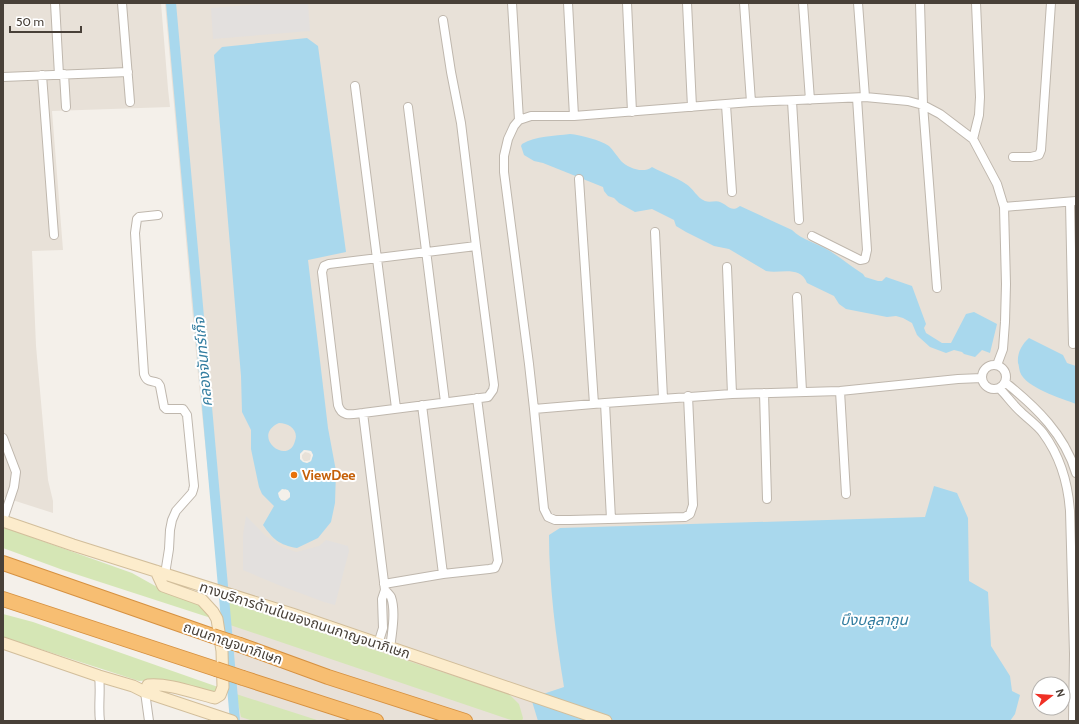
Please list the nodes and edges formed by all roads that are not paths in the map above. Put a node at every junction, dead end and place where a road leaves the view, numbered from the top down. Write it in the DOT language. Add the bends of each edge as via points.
graph roads {
  1 [pos="55,3"];
  2 [pos="122,3"];
  3 [pos="512,3"];
  4 [pos="568,3"];
  5 [pos="627,3"];
  6 [pos="687,3"];
  7 [pos="744,3"];
  8 [pos="803,3"];
  9 [pos="858,3"];
  10 [pos="920,3"];
  11 [pos="976,3"];
  12 [pos="1051,3"];
  13 [pos="443,20"];
  14 [pos="128,72"];
  15 [pos="61,74"];
  16 [pos="42,75"];
  17 [pos="3,77"];
  18 [pos="355,86"];
  19 [pos="861,98"];
  20 [pos="792,100"];
  21 [pos="810,100"];
  22 [pos="130,102"];
  23 [pos="751,102"];
  24 [pos="726,105"];
  25 [pos="923,105"];
  26 [pos="66,107"];
  27 [pos="408,107"];
  28 [pos="692,107"];
  29 [pos="632,112"];
  30 [pos="574,116"];
  31 [pos="519,120"];
  32 [pos="973,139"];
  33 [pos="1013,157"];
  34 [pos="579,179"];
  35 [pos="732,192"];
  36 [pos="1073,201"];
  37 [pos="1004,207"];
  38 [pos="158,215"];
  39 [pos="799,220"];
  40 [pos="655,232"];
  41 [pos="54,235"];
  42 [pos="812,236"];
  43 [pos="476,246"];
  44 [pos="426,252"];
  45 [pos="377,258"];
  46 [pos="727,267"];
  47 [pos="937,288"];
  48 [pos="797,297"];
  49 [pos="1073,344"];
  50 [pos="997,365"];
  51 [pos="982,378"];
  52 [pos="1003,386"];
  53 [pos="802,391"];
  54 [pos="840,391"];
  55 [pos="764,393"];
  56 [pos="732,394"];
  57 [pos="688,396"];
  58 [pos="477,398"];
  59 [pos="662,398"];
  60 [pos="445,402"];
  61 [pos="605,403"];
  62 [pos="594,404"];
  63 [pos="422,405"];
  64 [pos="396,408"];
  65 [pos="534,409"];
  66 [pos="363,413"];
  67 [pos="3,438"];
  68 [pos="1076,473"];
  69 [pos="846,494"];
  70 [pos="767,499"];
  71 [pos="611,519"];
  72 [pos="3,520"];
  73 [pos="3,563"];
  74 [pos="161,573"];
  75 [pos="443,574"];
  76 [pos="385,587"];
  77 [pos="3,599"];
  78 [pos="3,643"];
  79 [pos="378,644"];
  80 [pos="390,648"];
  81 [pos="99,676"];
  82 [pos="145,692"];
  83 [pos="100,721"];
  84 [pos="149,721"];
  85 [pos="232,721"];
  86 [pos="376,721"];
  87 [pos="465,721"];
  88 [pos="606,721"];
  89 [pos="1073,721"];
  1 -- 15 [label="street"];
  2 -- 14 [label="street"];
  3 -- 31 [label="street"];
  4 -- 30 [label="street"];
  5 -- 29 [label="street"];
  6 -- 28 [label="street"];
  7 -- 23 [label="street"];
  8 -- 21 [label="street"];
  9 -- 19 [label="street"];
  10 -- 25 [label="street"];
  11 -- 32 [label="street" via="980,97"];
  12 -- 33 [label="street" via="1041,150 1039,155"];
  13 -- 43 [label="street" via="461,123"];
  14 -- 15 [label="street"];
  14 -- 22 [label="street"];
  15 -- 16 [label="street"];
  15 -- 26 [label="street"];
  16 -- 17 [label="street"];
  16 -- 41 [label="street"];
  18 -- 45 [label="street"];
  19 -- 21 [label="street"];
  19 -- 25 [label="street" via="908,101"];
  19 -- 42 [label="street" via="866,259 860,260"];
  20 -- 21 [label="street"];
  20 -- 23 [label="street"];
  20 -- 39 [label="street"];
  23 -- 24 [label="street"];
  24 -- 28 [label="street"];
  24 -- 35 [label="street"];
  25 -- 32 [label="street" via="940,114"];
  25 -- 47 [label="street"];
  27 -- 44 [label="street"];
  28 -- 29 [label="street"];
  29 -- 30 [label="street"];
  30 -- 31 [label="street" via="531,116"];
  31 -- 65 [label="street" via="508,139 504,172"];
  32 -- 37 [label="street" via="997,184"];
  34 -- 62 [label="street"];
  36 -- 37 [label="street"];
  36 -- 49 [label="street"];
  37 -- 50 [label="street" via="1006,284 1003,349"];
  38 -- 74 [label="street" via="139,217 135,233 144,374 146,379 160,386 166,409 183,409 186,412 194,486 194,490 176,511 172,520 169,549"];
  40 -- 59 [label="street"];
  43 -- 44 [label="street"];
  43 -- 58 [label="street" via="494,385 488,397"];
  44 -- 45 [label="street"];
  44 -- 60 [label="street"];
  45 -- 64 [label="street"];
  45 -- 66 [label="street" via="329,264 324,266 322,272 339,410 346,414"];
  46 -- 56 [label="street"];
  48 -- 53 [label="street"];
  50 -- 51 [label="street" via="988,366 982,373"];
  50 -- 52 [label="street" via="1007,374"];
  51 -- 52 [label="street" via="983,383 990,389 995,390"];
  51 -- 54 [label="street"];
  52 -- 68 [label="street" via="1029,404 1055,430 1066,447"];
  52 -- 89 [label="street" via="1019,410 1042,432 1056,454 1066,481 1070,511"];
  53 -- 54 [label="street"];
  53 -- 55 [label="street"];
  54 -- 69 [label="street"];
  55 -- 56 [label="street"];
  55 -- 70 [label="street"];
  56 -- 57 [label="street"];
  57 -- 59 [label="street"];
  57 -- 71 [label="street" via="692,505 690,514 674,518"];
  58 -- 60 [label="street"];
  58 -- 75 [label="street" via="498,561 495,568"];
  59 -- 61 [label="street"];
  60 -- 63 [label="street"];
  61 -- 62 [label="street"];
  61 -- 71 [label="street"];
  62 -- 65 [label="street"];
  63 -- 64 [label="street"];
  63 -- 75 [label="street"];
  64 -- 66 [label="street"];
  65 -- 71 [label="street" via="544,509 548,517 555,520"];
  66 -- 76 [label="street"];
  67 -- 72 [label="street" via="16,472"];
  72 -- 74 [label="main road, ทางบริการด้านในของถนนกาญจนาภิเษก"];
  73 -- 87 [label="highway, ถนนกาญจนาภิเษก, bridge" via="328,677"];
  74 -- 79 [label="main road, ทางบริการด้านในของถนนกาญจนาภิเษก"];
  74 -- 82 [label="main road" via="163,586 202,600 213,612 217,620 222,651 223,687 220,695 215,698 154,684 148,684"];
  75 -- 76 [label="street"];
  76 -- 79 [label="street" via="382,599 383,628"];
  76 -- 80 [label="street" via="391,596 393,622"];
  77 -- 86 [label="highway, ถนนกาญจนาภิเษก, bridge"];
  78 -- 81 [label="main road"];
  79 -- 80 [label="main road, ทางบริการด้านในของถนนกาญจนาภิเษก"];
  80 -- 88 [label="main road, ทางบริการด้านในของถนนกาญจนาภิเษก"];
  81 -- 82 [label="main road"];
  81 -- 83 [label="street"];
  82 -- 84 [label="street"];
  82 -- 85 [label="main road"];
}
